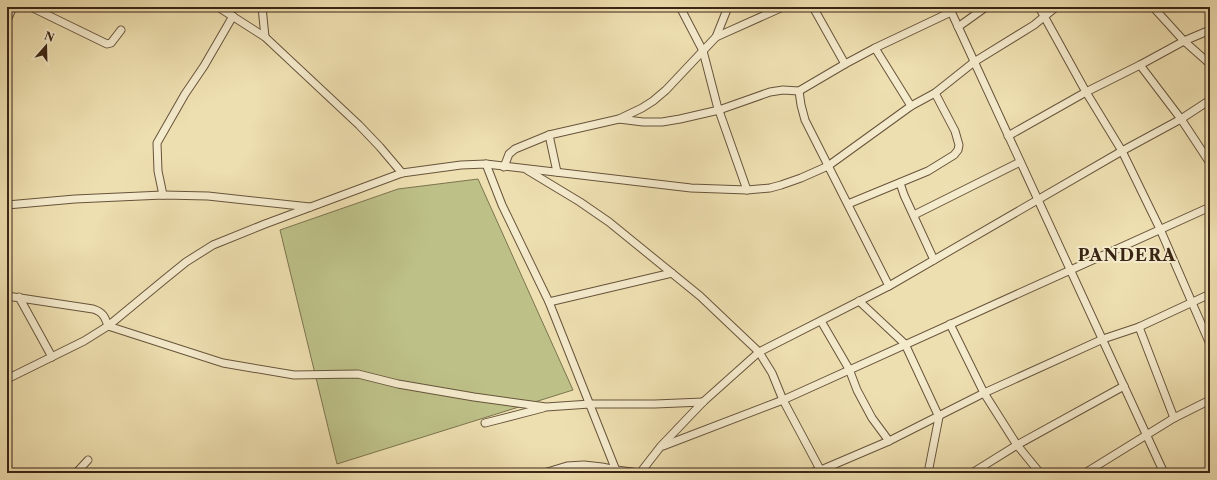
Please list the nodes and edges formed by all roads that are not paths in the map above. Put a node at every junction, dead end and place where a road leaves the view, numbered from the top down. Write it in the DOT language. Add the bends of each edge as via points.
graph roads {
  1 [pos="13,7"];
  2 [pos="32,7"];
  3 [pos="218,7"];
  4 [pos="262,7"];
  5 [pos="591,7"];
  6 [pos="596,7"];
  7 [pos="680,7"];
  8 [pos="728,7"];
  9 [pos="783,7"];
  10 [pos="813,7"];
  11 [pos="986,7"];
  12 [pos="1039,7"];
  13 [pos="1056,7"];
  14 [pos="1152,7"];
  15 [pos="950,10"];
  16 [pos="233,16"];
  17 [pos="1045,16"];
  18 [pos="7,20"];
  19 [pos="958,27"];
  20 [pos="121,30"];
  21 [pos="1210,30"];
  22 [pos="265,37"];
  23 [pos="716,37"];
  24 [pos="1184,41"];
  25 [pos="875,48"];
  26 [pos="704,51"];
  27 [pos="974,62"];
  28 [pos="845,64"];
  29 [pos="1210,64"];
  30 [pos="1140,65"];
  31 [pos="799,91"];
  32 [pos="1086,92"];
  33 [pos="935,93"];
  34 [pos="1210,100"];
  35 [pos="911,106"];
  36 [pos="719,110"];
  37 [pos="619,119"];
  38 [pos="1181,119"];
  39 [pos="549,135"];
  40 [pos="1008,136"];
  41 [pos="1122,151"];
  42 [pos="1020,162"];
  43 [pos="1210,163"];
  44 [pos="486,164"];
  45 [pos="828,166"];
  46 [pos="504,167"];
  47 [pos="525,169"];
  48 [pos="557,172"];
  49 [pos="402,173"];
  50 [pos="900,183"];
  51 [pos="747,190"];
  52 [pos="163,195"];
  53 [pos="1037,200"];
  54 [pos="848,204"];
  55 [pos="7,205"];
  56 [pos="312,207"];
  57 [pos="1209,210"];
  58 [pos="914,215"];
  59 [pos="1160,229"];
  60 [pos="934,260"];
  61 [pos="1071,269"];
  62 [pos="672,273"];
  63 [pos="889,286"];
  64 [pos="1210,294"];
  65 [pos="7,296"];
  66 [pos="19,297"];
  67 [pos="549,302"];
  68 [pos="859,302"];
  69 [pos="1193,302"];
  70 [pos="821,321"];
  71 [pos="950,324"];
  72 [pos="108,326"];
  73 [pos="1139,327"];
  74 [pos="1103,339"];
  75 [pos="905,344"];
  76 [pos="1210,344"];
  77 [pos="759,352"];
  78 [pos="52,357"];
  79 [pos="849,369"];
  80 [pos="7,378"];
  81 [pos="1124,386"];
  82 [pos="984,393"];
  83 [pos="783,400"];
  84 [pos="1210,400"];
  85 [pos="703,402"];
  86 [pos="590,404"];
  87 [pos="546,407"];
  88 [pos="939,417"];
  89 [pos="1174,418"];
  90 [pos="485,423"];
  91 [pos="1146,434"];
  92 [pos="889,441"];
  93 [pos="1017,445"];
  94 [pos="661,446"];
  95 [pos="88,460"];
  96 [pos="616,472"];
  97 [pos="821,472"];
  98 [pos="76,473"];
  99 [pos="544,473"];
  100 [pos="640,473"];
  101 [pos="810,473"];
  102 [pos="928,473"];
  103 [pos="972,473"];
  104 [pos="1040,473"];
  105 [pos="1085,473"];
  106 [pos="1164,473"];
  1 -- 18 [label="street"];
  2 -- 20 [label="street" via="107,44 111,43"];
  3 -- 16 [label="street"];
  4 -- 22 [label="street"];
  5 -- 6 [label="street"];
  7 -- 26 [label="street"];
  8 -- 23 [label="street"];
  9 -- 23 [label="street"];
  10 -- 28 [label="street"];
  11 -- 19 [label="street"];
  12 -- 17 [label="street"];
  13 -- 17 [label="street"];
  14 -- 24 [label="street"];
  15 -- 19 [label="street"];
  15 -- 25 [label="street"];
  16 -- 22 [label="street"];
  16 -- 52 [label="street" via="158,138 158,171"];
  17 -- 27 [label="street"];
  17 -- 32 [label="street"];
  19 -- 27 [label="street"];
  21 -- 24 [label="street"];
  22 -- 49 [label="street" via="359,125"];
  23 -- 26 [label="street"];
  24 -- 29 [label="street"];
  24 -- 30 [label="street"];
  25 -- 28 [label="street"];
  25 -- 35 [label="street"];
  26 -- 36 [label="street"];
  26 -- 37 [label="street" via="653,101"];
  27 -- 33 [label="street"];
  27 -- 40 [label="street"];
  28 -- 31 [label="street"];
  30 -- 32 [label="street"];
  30 -- 38 [label="street"];
  31 -- 36 [label="street" via="770,92"];
  31 -- 45 [label="street" via="805,120"];
  32 -- 40 [label="street"];
  32 -- 41 [label="street"];
  33 -- 35 [label="street"];
  33 -- 50 [label="street" via="960,145 954,155 928,171"];
  34 -- 38 [label="street"];
  35 -- 45 [label="street"];
  36 -- 37 [label="street" via="662,122"];
  36 -- 51 [label="street"];
  37 -- 39 [label="street"];
  38 -- 41 [label="street"];
  38 -- 43 [label="street"];
  39 -- 46 [label="street" via="516,149 509,154"];
  39 -- 48 [label="street"];
  40 -- 42 [label="street"];
  41 -- 53 [label="street"];
  41 -- 59 [label="street"];
  42 -- 53 [label="street"];
  42 -- 58 [label="street"];
  44 -- 46 [label="street"];
  44 -- 49 [label="street"];
  44 -- 67 [label="street" via="502,205"];
  45 -- 51 [label="street" via="781,185"];
  45 -- 54 [label="street"];
  46 -- 47 [label="street"];
  47 -- 48 [label="street"];
  47 -- 62 [label="street" via="609,222"];
  48 -- 51 [label="street" via="691,188"];
  49 -- 56 [label="street"];
  50 -- 54 [label="street"];
  50 -- 58 [label="street"];
  52 -- 55 [label="street" via="75,198"];
  52 -- 56 [label="street" via="208,196"];
  53 -- 60 [label="street"];
  53 -- 61 [label="street"];
  54 -- 63 [label="street"];
  56 -- 72 [label="street" via="213,245 165,278"];
  57 -- 59 [label="street"];
  58 -- 60 [label="street"];
  59 -- 61 [label="street"];
  59 -- 69 [label="street"];
  60 -- 63 [label="street"];
  61 -- 71 [label="street"];
  61 -- 74 [label="street"];
  62 -- 67 [label="street"];
  62 -- 77 [label="street"];
  63 -- 68 [label="street"];
  64 -- 69 [label="street"];
  65 -- 66 [label="street"];
  66 -- 72 [label="street" via="93,309 103,314"];
  66 -- 78 [label="street"];
  67 -- 86 [label="street"];
  68 -- 70 [label="street"];
  68 -- 75 [label="street"];
  69 -- 73 [label="street"];
  69 -- 76 [label="street"];
  70 -- 77 [label="street"];
  70 -- 79 [label="street"];
  71 -- 75 [label="street"];
  71 -- 82 [label="street"];
  72 -- 78 [label="street"];
  72 -- 87 [label="street" via="223,363 294,375 358,374 398,384"];
  73 -- 74 [label="street"];
  73 -- 89 [label="street"];
  74 -- 81 [label="street"];
  74 -- 82 [label="street"];
  75 -- 79 [label="street"];
  75 -- 88 [label="street"];
  77 -- 83 [label="street" via="772,373"];
  77 -- 85 [label="street"];
  78 -- 80 [label="street"];
  79 -- 83 [label="street"];
  79 -- 92 [label="street" via="872,418"];
  81 -- 91 [label="street"];
  81 -- 93 [label="street"];
  82 -- 88 [label="street"];
  82 -- 93 [label="street"];
  83 -- 94 [label="street"];
  83 -- 97 [label="street"];
  84 -- 89 [label="street"];
  85 -- 86 [label="street"];
  85 -- 94 [label="street"];
  86 -- 87 [label="street"];
  86 -- 96 [label="street"];
  87 -- 90 [label="street"];
  88 -- 92 [label="street"];
  88 -- 102 [label="street"];
  89 -- 91 [label="street"];
  91 -- 105 [label="street"];
  91 -- 106 [label="street"];
  92 -- 97 [label="street"];
  93 -- 103 [label="street"];
  93 -- 104 [label="street"];
  94 -- 100 [label="street"];
  95 -- 98 [label="street"];
  96 -- 99 [label="street" via="584,465 567,466"];
  96 -- 100 [label="street"];
  97 -- 101 [label="street"];
}
